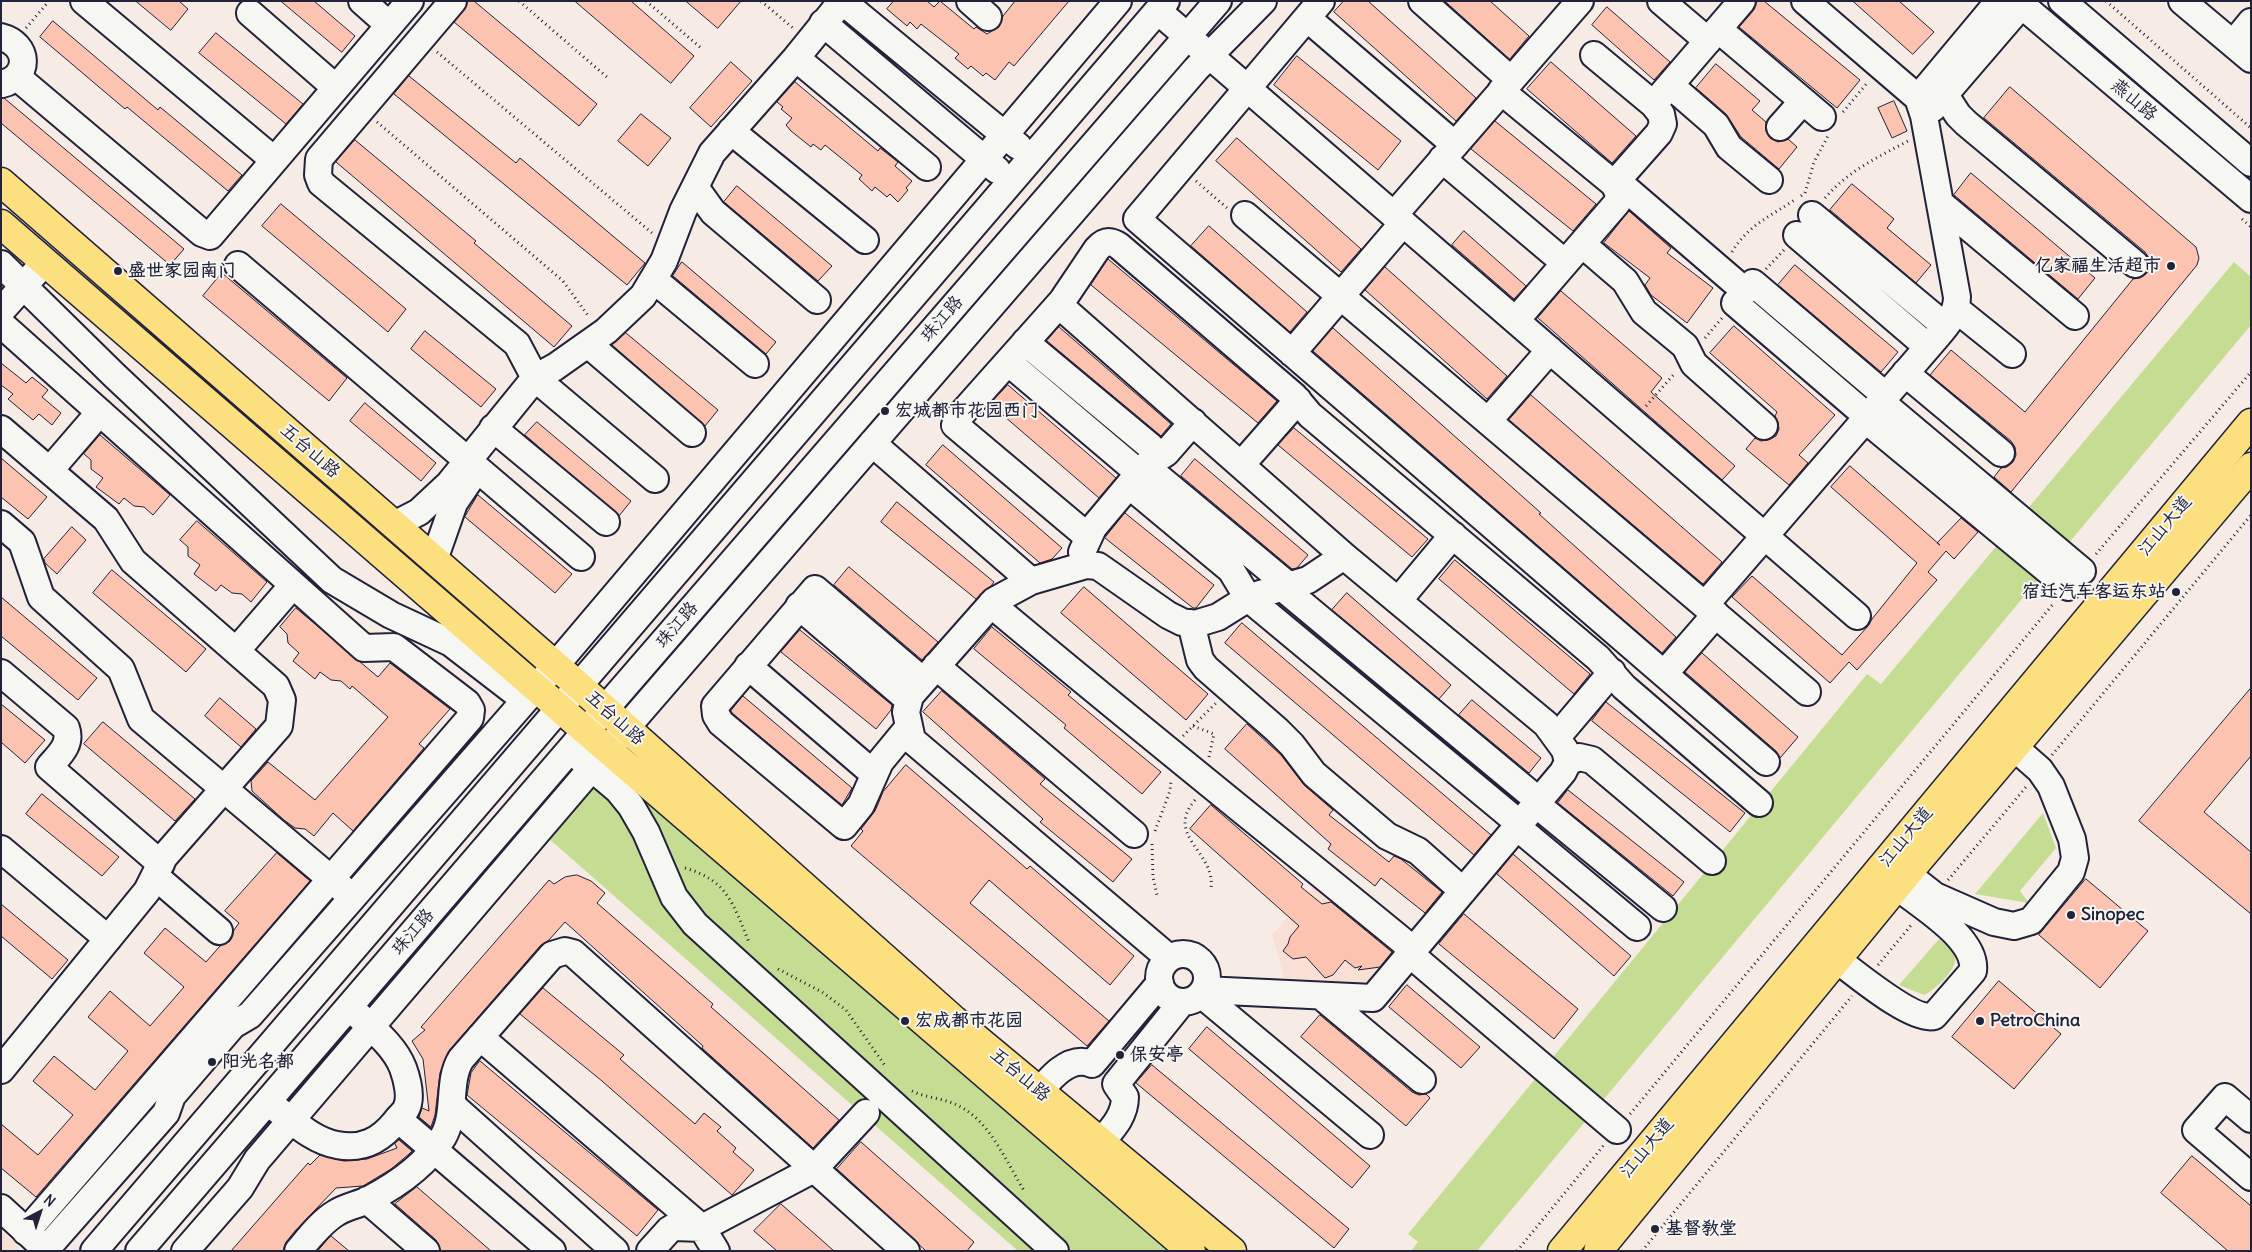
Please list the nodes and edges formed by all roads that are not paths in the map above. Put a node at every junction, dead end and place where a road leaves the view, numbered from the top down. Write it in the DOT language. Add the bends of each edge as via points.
graph roads {
  1 [pos="84,1"];
  2 [pos="362,1"];
  3 [pos="410,1"];
  4 [pos="453,1"];
  5 [pos="842,1"];
  6 [pos="1118,1"];
  7 [pos="1218,1"];
  8 [pos="1263,1"];
  9 [pos="1422,1"];
  10 [pos="1661,1"];
  11 [pos="1742,1"];
  12 [pos="1805,1"];
  13 [pos="2062,1"];
  14 [pos="2182,1"];
  15 [pos="2016,2"];
  16 [pos="1162,6"];
  17 [pos="1567,6"];
  18 [pos="1314,10"];
  19 [pos="250,13"];
  20 [pos="2251,22"];
  21 [pos="389,26"];
  22 [pos="1713,35"];
  23 [pos="1188,36"];
  24 [pos="8,39"];
  25 [pos="810,41"];
  26 [pos="2242,52"];
  27 [pos="1209,55"];
  28 [pos="1594,55"];
  29 [pos="9,81"];
  30 [pos="1506,86"];
  31 [pos="336,88"];
  32 [pos="1248,88"];
  33 [pos="1661,95"];
  34 [pos="1945,95"];
  35 [pos="1923,117"];
  36 [pos="1780,128"];
  37 [pos="731,131"];
  38 [pos="1004,135"];
  39 [pos="1449,152"];
  40 [pos="984,158"];
  41 [pos="1032,158"];
  42 [pos="274,160"];
  43 [pos="2251,163"];
  44 [pos="927,167"];
  45 [pos="1769,180"];
  46 [pos="1,182"];
  47 [pos="1011,182"];
  48 [pos="1616,183"];
  49 [pos="695,187"];
  50 [pos="2251,199"];
  51 [pos="1941,204"];
  52 [pos="1245,215"];
  53 [pos="1399,219"];
  54 [pos="1,224"];
  55 [pos="865,240"];
  56 [pos="1582,244"];
  57 [pos="44,262"];
  58 [pos="1565,263"];
  59 [pos="1,264"];
  60 [pos="2134,264"];
  61 [pos="238,266"];
  62 [pos="654,279"];
  63 [pos="24,286"];
  64 [pos="1341,296"];
  65 [pos="817,300"];
  66 [pos="1059,304"];
  67 [pos="1,311"];
  68 [pos="2075,316"];
  69 [pos="1950,318"];
  70 [pos="1516,320"];
  71 [pos="1,324"];
  72 [pos="594,339"];
  73 [pos="1928,347"];
  74 [pos="1550,350"];
  75 [pos="1017,352"];
  76 [pos="1292,352"];
  77 [pos="2012,354"];
  78 [pos="755,364"];
  79 [pos="1906,373"];
  80 [pos="536,378"];
  81 [pos="1298,400"];
  82 [pos="1875,409"];
  83 [pos="100,412"];
  84 [pos="1193,422"];
  85 [pos="1488,422"];
  86 [pos="2251,424"];
  87 [pos="1764,426"];
  88 [pos="493,428"];
  89 [pos="1,429"];
  90 [pos="692,433"];
  91 [pos="872,443"];
  92 [pos="2001,453"];
  93 [pos="472,465"];
  94 [pos="1241,465"];
  95 [pos="2251,467"];
  96 [pos="50,470"];
  97 [pos="1142,471"];
  98 [pos="655,480"];
  99 [pos="606,522"];
  100 [pos="1,524"];
  101 [pos="394,525"];
  102 [pos="1453,535"];
  103 [pos="1087,536"];
  104 [pos="1765,536"];
  105 [pos="1344,556"];
  106 [pos="581,557"];
  107 [pos="434,560"];
  108 [pos="1079,567"];
  109 [pos="2075,579"];
  110 [pos="1031,581"];
  111 [pos="293,584"];
  112 [pos="1286,587"];
  113 [pos="1248,598"];
  114 [pos="1398,601"];
  115 [pos="991,604"];
  116 [pos="644,610"];
  117 [pos="1710,610"];
  118 [pos="1857,616"];
  119 [pos="1191,623"];
  120 [pos="671,632"];
  121 [pos="236,651"];
  122 [pos="555,666"];
  123 [pos="748,666"];
  124 [pos="1612,672"];
  125 [pos="1,673"];
  126 [pos="1664,674"];
  127 [pos="923,682"];
  128 [pos="579,686"];
  129 [pos="1808,692"];
  130 [pos="527,698"];
  131 [pos="604,709"];
  132 [pos="552,717"];
  133 [pos="626,728"];
  134 [pos="908,728"];
  135 [pos="1557,737"];
  136 [pos="578,740"];
  137 [pos="2014,748"];
  138 [pos="600,758"];
  139 [pos="1568,762"];
  140 [pos="1766,762"];
  141 [pos="874,774"];
  142 [pos="496,783"];
  143 [pos="224,789"];
  144 [pos="1538,803"];
  145 [pos="1759,803"];
  146 [pos="523,804"];
  147 [pos="1518,825"];
  148 [pos="1134,834"];
  149 [pos="1,850"];
  150 [pos="1712,862"];
  151 [pos="158,870"];
  152 [pos="330,878"];
  153 [pos="1902,880"];
  154 [pos="1463,891"];
  155 [pos="353,897"];
  156 [pos="1663,908"];
  157 [pos="378,919"];
  158 [pos="1637,927"];
  159 [pos="219,931"];
  160 [pos="108,939"];
  161 [pos="1410,954"];
  162 [pos="1169,958"];
  163 [pos="1836,959"];
  164 [pos="1160,983"];
  165 [pos="1196,995"];
  166 [pos="1321,996"];
  167 [pos="349,1006"];
  168 [pos="370,1026"];
  169 [pos="480,1038"];
  170 [pos="1,1070"];
  171 [pos="1422,1080"];
  172 [pos="1033,1100"];
  173 [pos="267,1102"];
  174 [pos="452,1106"];
  175 [pos="866,1113"];
  176 [pos="398,1119"];
  177 [pos="2251,1119"];
  178 [pos="291,1120"];
  179 [pos="1617,1130"];
  180 [pos="1370,1135"];
  181 [pos="1101,1142"];
  182 [pos="433,1149"];
  183 [pos="814,1169"];
  184 [pos="2251,1178"];
  185 [pos="367,1200"];
  186 [pos="1,1208"];
  187 [pos="702,1228"];
  188 [pos="26,1232"];
  189 [pos="48,1250"];
  190 [pos="94,1251"];
  191 [pos="139,1251"];
  192 [pos="185,1251"];
  193 [pos="298,1251"];
  194 [pos="426,1251"];
  195 [pos="552,1251"];
  196 [pos="615,1251"];
  197 [pos="650,1251"];
  198 [pos="716,1251"];
  199 [pos="906,1251"];
  200 [pos="1054,1251"];
  201 [pos="1191,1251"];
  202 [pos="1232,1251"];
  203 [pos="1562,1251"];
  204 [pos="1598,1251"];
  1 -- 42 [label="street"];
  2 -- 21 [label="street"];
  3 -- 21 [label="street"];
  4 -- 80 [label="street" via="319,158 318,175 321,183 517,344"];
  5 -- 25 [label="street"];
  5 -- 38 [label="street"];
  6 -- 38 [label="street"];
  7 -- 23 [label="street, 珠江路"];
  8 -- 27 [label="street"];
  9 -- 30 [label="street"];
  10 -- 22 [label="street"];
  11 -- 22 [label="street"];
  12 -- 35 [label="street" via="1881,67"];
  13 -- 43 [label="street, 燕山路"];
  14 -- 26 [label="street"];
  15 -- 34 [label="street"];
  15 -- 35 [label="street"];
  15 -- 50 [label="street, 燕山路"];
  16 -- 23 [label="street"];
  16 -- 41 [label="street, 珠江路"];
  17 -- 30 [label="street"];
  18 -- 32 [label="street"];
  18 -- 39 [label="street"];
  19 -- 31 [label="street"];
  20 -- 26 [label="street"];
  21 -- 31 [label="street"];
  22 -- 33 [label="street"];
  22 -- 36 [label="street" via="1824,117"];
  23 -- 27 [label="street"];
  23 -- 120 [label="street, 珠江路"];
  24 -- 29 [label="street" via="23,55 21,70"];
  25 -- 37 [label="street"];
  25 -- 40 [label="street"];
  25 -- 44 [label="street"];
  27 -- 32 [label="street"];
  27 -- 91 [label="street"];
  28 -- 33 [label="street"];
  29 -- 42 [label="street" via="202,233 210,236"];
  30 -- 39 [label="street"];
  30 -- 48 [label="street"];
  31 -- 42 [label="street"];
  32 -- 53 [label="street"];
  32 -- 76 [label="street" via="1137,219"];
  33 -- 45 [label="street" via="1716,125 1729,147"];
  33 -- 48 [label="street" via="1663,124 1659,133"];
  34 -- 35 [label="street"];
  34 -- 60 [label="street" via="1966,123"];
  35 -- 51 [label="street"];
  37 -- 49 [label="street" via="712,153"];
  37 -- 55 [label="street"];
  38 -- 40 [label="street"];
  38 -- 41 [label="street"];
  39 -- 53 [label="street"];
  39 -- 58 [label="street"];
  40 -- 47 [label="street"];
  40 -- 122 [label="street"];
  41 -- 47 [label="street, 珠江路"];
  46 -- 101 [label="main road, 五台山路"];
  47 -- 116 [label="street, 珠江路"];
  48 -- 56 [label="street" via="1617,203"];
  48 -- 82 [label="street" via="1724,273"];
  49 -- 62 [label="street"];
  49 -- 65 [label="street" via="713,212"];
  51 -- 68 [label="street"];
  51 -- 69 [label="street" via="1958,296"];
  52 -- 64 [label="street"];
  53 -- 64 [label="street"];
  53 -- 70 [label="street"];
  54 -- 57 [label="main road, 五台山路"];
  56 -- 58 [label="street"];
  56 -- 87 [label="street" via="1625,281 1644,312 1685,346 1694,364"];
  57 -- 63 [label="street"];
  57 -- 130 [label="main road, 五台山路"];
  58 -- 70 [label="street"];
  59 -- 63 [label="street"];
  61 -- 93 [label="street"];
  62 -- 72 [label="street" via="643,296"];
  62 -- 78 [label="street"];
  63 -- 67 [label="street"];
  63 -- 130 [label="street" via="332,580 451,644"];
  64 -- 76 [label="street"];
  64 -- 85 [label="street"];
  66 -- 75 [label="street"];
  66 -- 81 [label="street" via="1097,249 1102,244 1114,243"];
  66 -- 84 [label="street"];
  69 -- 73 [label="street"];
  69 -- 73 [label="street" via="1804,225"];
  69 -- 77 [label="street"];
  70 -- 74 [label="street"];
  71 -- 83 [label="street"];
  72 -- 80 [label="street"];
  72 -- 90 [label="street"];
  73 -- 79 [label="street"];
  74 -- 85 [label="street"];
  74 -- 104 [label="street"];
  75 -- 97 [label="street"];
  75 -- 103 [label="street" via="955,425"];
  76 -- 126 [label="street"];
  79 -- 82 [label="street"];
  79 -- 92 [label="street"];
  80 -- 88 [label="street"];
  80 -- 98 [label="street"];
  81 -- 94 [label="street"];
  81 -- 102 [label="street" via="1310,415"];
  82 -- 104 [label="street"];
  82 -- 109 [label="street"];
  83 -- 96 [label="street"];
  83 -- 111 [label="street"];
  84 -- 94 [label="street"];
  84 -- 97 [label="street" via="1166,453"];
  85 -- 117 [label="street"];
  86 -- 203 [label="main road, 江山大道"];
  88 -- 93 [label="street"];
  88 -- 99 [label="street"];
  89 -- 96 [label="street"];
  91 -- 110 [label="street"];
  91 -- 133 [label="street"];
  93 -- 101 [label="street" via="418,512"];
  93 -- 106 [label="street"];
  93 -- 107 [label="street" via="454,503"];
  94 -- 105 [label="street"];
  95 -- 137 [label="main road, 江山大道"];
  96 -- 121 [label="street" via="106,519 133,561"];
  97 -- 103 [label="street"];
  97 -- 112 [label="street"];
  97 -- 113 [label="street" via="1231,570"];
  100 -- 143 [label="street" via="22,542 41,597 121,669 141,719"];
  101 -- 107 [label="main road, 五台山路"];
  102 -- 114 [label="street"];
  102 -- 124 [label="street"];
  103 -- 108 [label="street"];
  104 -- 117 [label="street"];
  104 -- 118 [label="street"];
  105 -- 112 [label="street" via="1308,580"];
  105 -- 114 [label="street"];
  107 -- 122 [label="main road, 五台山路"];
  108 -- 110 [label="street"];
  108 -- 119 [label="street" via="1098,566 1168,615"];
  110 -- 115 [label="street"];
  111 -- 121 [label="street"];
  111 -- 152 [label="street" via="364,648 394,647 467,703 471,710 470,718"];
  112 -- 113 [label="street"];
  112 -- 144 [label="street"];
  113 -- 119 [label="street" via="1218,617"];
  113 -- 147 [label="street"];
  114 -- 135 [label="street" via="1546,724"];
  115 -- 127 [label="street"];
  115 -- 161 [label="street" via="1405,943"];
  116 -- 120 [label="street"];
  116 -- 128 [label="street, 珠江路"];
  117 -- 126 [label="street"];
  117 -- 129 [label="street"];
  119 -- 154 [label="street" via="1200,660 1206,668 1292,745 1314,774 1388,836 1418,851"];
  120 -- 131 [label="street, 珠江路"];
  121 -- 143 [label="street" via="276,686 282,700 279,726"];
  122 -- 128 [label="main road, 五台山路"];
  122 -- 130 [label="street"];
  123 -- 127 [label="street" via="815,589"];
  123 -- 141 [label="street"];
  123 -- 141 [label="street" via="714,706 721,723 844,826 862,805"];
  124 -- 135 [label="street"];
  124 -- 145 [label="street" via="1624,687"];
  125 -- 151 [label="street" via="66,728 68,743 49,767"];
  126 -- 140 [label="street"];
  127 -- 134 [label="street" via="906,712"];
  127 -- 148 [label="street"];
  128 -- 131 [label="main road, 五台山路"];
  128 -- 132 [label="street, 珠江路"];
  130 -- 132 [label="main road, 五台山路"];
  130 -- 155 [label="street"];
  131 -- 133 [label="main road, 五台山路"];
  131 -- 136 [label="street, 珠江路"];
  132 -- 136 [label="main road, 五台山路"];
  132 -- 142 [label="street, 珠江路"];
  133 -- 138 [label="street"];
  133 -- 172 [label="main road, 五台山路" via="954,1020"];
  134 -- 141 [label="street"];
  134 -- 162 [label="street" via="912,740 921,749"];
  135 -- 139 [label="street"];
  136 -- 138 [label="main road, 五台山路"];
  136 -- 146 [label="street, 珠江路"];
  137 -- 153 [label="main road, 江山大道"];
  137 -- 153 [label="street" via="2040,770 2051,786 2072,839 2075,858 2071,872 2031,921 2014,926 1994,922"];
  138 -- 168 [label="street"];
  138 -- 172 [label="main road, 五台山路"];
  138 -- 200 [label="street" via="646,832 674,897 695,924"];
  139 -- 144 [label="street"];
  139 -- 150 [label="street" via="1579,757 1592,760"];
  142 -- 146 [label="street"];
  142 -- 157 [label="street, 珠江路"];
  143 -- 151 [label="street" via="164,857"];
  143 -- 152 [label="street"];
  144 -- 147 [label="street"];
  144 -- 156 [label="street"];
  146 -- 167 [label="street, 珠江路"];
  147 -- 154 [label="street"];
  147 -- 158 [label="street"];
  149 -- 160 [label="street"];
  151 -- 159 [label="street"];
  151 -- 160 [label="street" via="148,891"];
  152 -- 155 [label="street"];
  152 -- 188 [label="street"];
  153 -- 163 [label="main road, 江山大道"];
  153 -- 163 [label="street" via="1970,951 1973,971 1934,1016 1922,1017 1902,1007"];
  154 -- 161 [label="street"];
  155 -- 157 [label="street"];
  155 -- 189 [label="street" via="250,1015 234,1025 172,1096 166,1113"];
  157 -- 190 [label="street, 珠江路"];
  160 -- 170 [label="street"];
  161 -- 166 [label="street" via="1374,998"];
  161 -- 179 [label="street"];
  162 -- 164 [label="street" via="1160,971"];
  162 -- 165 [label="street" via="1184,954 1199,960 1207,974"];
  163 -- 204 [label="main road, 江山大道"];
  164 -- 165 [label="street" via="1170,999"];
  164 -- 172 [label="street" via="1092,1064 1080,1062 1065,1067"];
  165 -- 166 [label="street"];
  165 -- 180 [label="street"];
  165 -- 181 [label="street" via="1116,1084 1123,1091 1125,1104 1117,1123"];
  166 -- 171 [label="street"];
  167 -- 168 [label="street"];
  167 -- 173 [label="street, 珠江路"];
  168 -- 176 [label="street" via="402,1066 408,1086 407,1108"];
  168 -- 178 [label="street"];
  169 -- 174 [label="street" via="455,1068"];
  169 -- 183 [label="street" via="552,955 565,951 573,953"];
  169 -- 187 [label="street"];
  172 -- 181 [label="main road, 五台山路"];
  172 -- 201 [label="main road, 五台山路"];
  173 -- 178 [label="street"];
  173 -- 191 [label="street, 珠江路"];
  174 -- 182 [label="street" via="443,1136"];
  174 -- 196 [label="street"];
  175 -- 183 [label="street"];
  176 -- 178 [label="street" via="374,1142 356,1148 335,1145 308,1134"];
  176 -- 182 [label="street"];
  177 -- 184 [label="street" via="2225,1097 2196,1130"];
  178 -- 192 [label="street" via="256,1160 240,1188"];
  181 -- 202 [label="main road, 五台山路"];
  182 -- 185 [label="street" via="406,1178"];
  182 -- 195 [label="street"];
  183 -- 187 [label="street"];
  183 -- 199 [label="street"];
  185 -- 193 [label="street" via="336,1213"];
  185 -- 194 [label="street"];
  186 -- 188 [label="street"];
  187 -- 197 [label="street" via="674,1227"];
  187 -- 198 [label="street"];
  188 -- 189 [label="street"];
}
